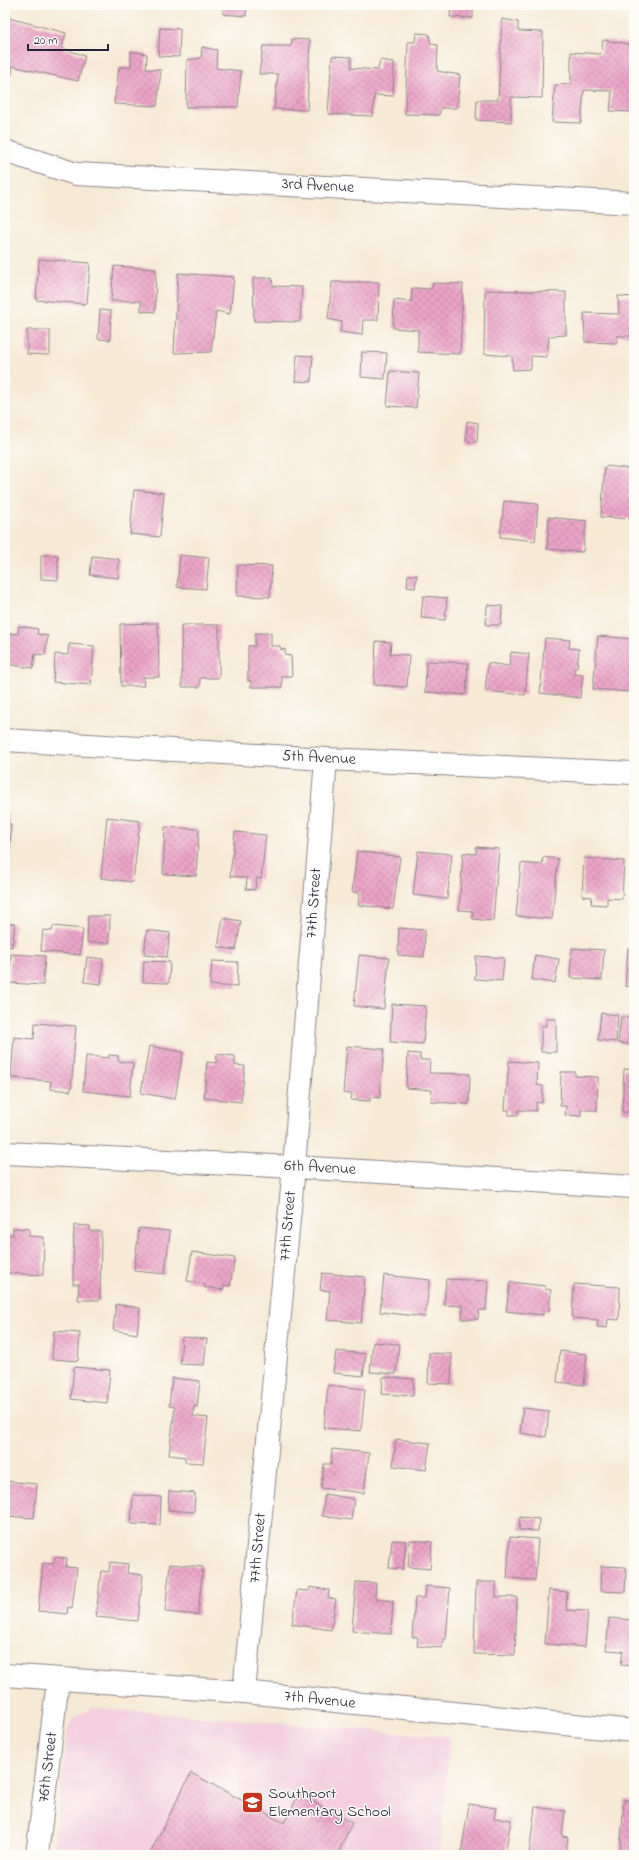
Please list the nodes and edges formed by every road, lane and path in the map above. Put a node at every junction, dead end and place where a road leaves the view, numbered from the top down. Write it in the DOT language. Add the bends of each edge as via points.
graph roads {
  1 [pos="5,151"];
  2 [pos="634,203"];
  3 [pos="5,740"];
  4 [pos="326,759"];
  5 [pos="634,772"];
  6 [pos="5,1153"];
  7 [pos="294,1167"];
  8 [pos="634,1187"];
  9 [pos="5,1675"];
  10 [pos="58,1680"];
  11 [pos="244,1692"];
  12 [pos="634,1731"];
  13 [pos="37,1855"];
  1 -- 2 [label="street, 3rd Avenue" via="76,174"];
  3 -- 4 [label="street, 5th Avenue"];
  4 -- 5 [label="street, 5th Avenue"];
  4 -- 7 [label="street, 77th Street"];
  6 -- 7 [label="street, 6th Avenue"];
  7 -- 8 [label="street, 6th Avenue"];
  7 -- 11 [label="street, 77th Street"];
  9 -- 10 [label="street, 7th Avenue"];
  10 -- 11 [label="street, 7th Avenue"];
  10 -- 13 [label="street, 76th Street"];
  11 -- 12 [label="street, 7th Avenue"];
}
